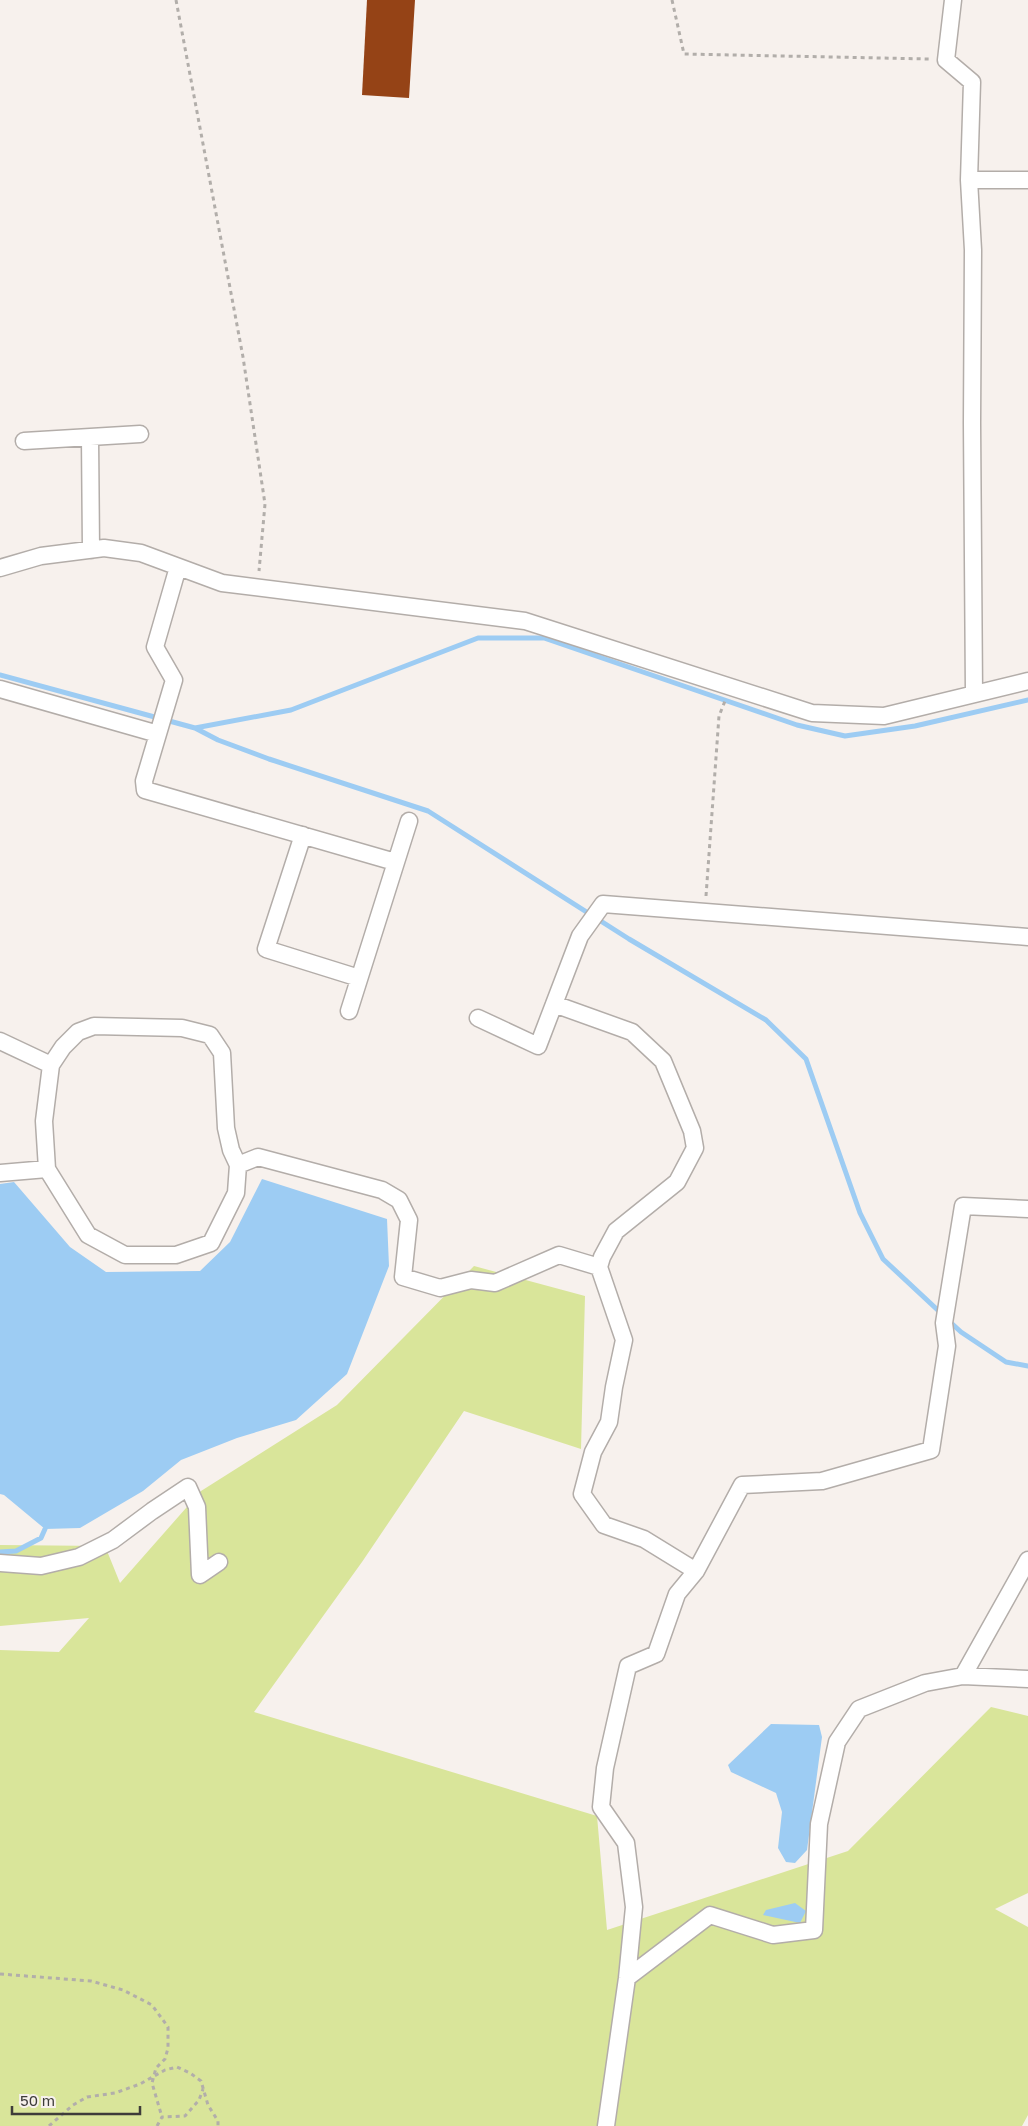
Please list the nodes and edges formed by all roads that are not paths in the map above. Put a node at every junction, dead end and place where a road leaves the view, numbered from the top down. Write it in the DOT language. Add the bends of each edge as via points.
graph roads {
  1 [pos="953,0"];
  2 [pos="969,180"];
  3 [pos="1028,180"];
  4 [pos="140,434"];
  5 [pos="90,437"];
  6 [pos="24,441"];
  7 [pos="91,550"];
  8 [pos="178,567"];
  9 [pos="0,568"];
  10 [pos="1028,682"];
  11 [pos="0,689"];
  12 [pos="974,693"];
  13 [pos="158,734"];
  14 [pos="409,820"];
  15 [pos="303,835"];
  16 [pos="395,862"];
  17 [pos="1028,937"];
  18 [pos="359,978"];
  19 [pos="554,1004"];
  20 [pos="349,1011"];
  21 [pos="478,1018"];
  22 [pos="0,1041"];
  23 [pos="51,1065"];
  24 [pos="238,1164"];
  25 [pos="47,1169"];
  26 [pos="0,1173"];
  27 [pos="1028,1209"];
  28 [pos="599,1267"];
  29 [pos="1028,1560"];
  30 [pos="219,1562"];
  31 [pos="0,1563"];
  32 [pos="696,1571"];
  33 [pos="963,1676"];
  34 [pos="1028,1679"];
  35 [pos="627,1978"];
  36 [pos="606,2126"];
  1 -- 2 [label="street" via="946,60 972,82"];
  2 -- 3 [label="street"];
  2 -- 12 [label="street" via="973,250"];
  4 -- 5 [label="street"];
  5 -- 6 [label="street"];
  5 -- 7 [label="street"];
  7 -- 8 [label="street" via="104,548 141,554"];
  7 -- 9 [label="street" via="41,556"];
  8 -- 12 [label="street" via="222,583 526,621 812,713 884,716"];
  8 -- 13 [label="street" via="155,647 174,680"];
  10 -- 12 [label="street"];
  11 -- 13 [label="street"];
  13 -- 15 [label="street" via="144,781 145,790"];
  14 -- 16 [label="street"];
  15 -- 16 [label="street"];
  15 -- 18 [label="street" via="266,949"];
  16 -- 18 [label="street"];
  17 -- 19 [label="street" via="603,904 580,936"];
  18 -- 20 [label="street"];
  19 -- 21 [label="street" via="538,1046"];
  19 -- 28 [label="street" via="632,1032 663,1061 692,1131 695,1148 677,1182 616,1231"];
  22 -- 23 [label="street"];
  23 -- 24 [label="street" via="78,1032 94,1026 182,1028 210,1035 222,1053 226,1128"];
  23 -- 25 [label="street" via="44,1120"];
  24 -- 25 [label="street" via="236,1193 211,1244 176,1255 125,1255 88,1235"];
  24 -- 28 [label="street" via="258,1157 382,1190 399,1200 409,1220 403,1277 440,1288 471,1280 494,1283 559,1255"];
  25 -- 26 [label="street"];
  27 -- 32 [label="street" via="963,1206 944,1323 947,1346 931,1450 822,1481 742,1485"];
  28 -- 32 [label="street" via="624,1340 609,1422 593,1452 582,1494 604,1525 644,1539"];
  29 -- 33 [label="street"];
  30 -- 31 [label="street" via="200,1575 197,1507 188,1487 113,1540 79,1557 41,1566"];
  32 -- 35 [label="street" via="677,1594 656,1654 628,1666 605,1768 601,1807 626,1843 634,1907"];
  33 -- 34 [label="street"];
  33 -- 35 [label="street" via="925,1683 859,1709 836,1742 819,1824 814,1930 773,1935 710,1915"];
  35 -- 36 [label="street"];
}
